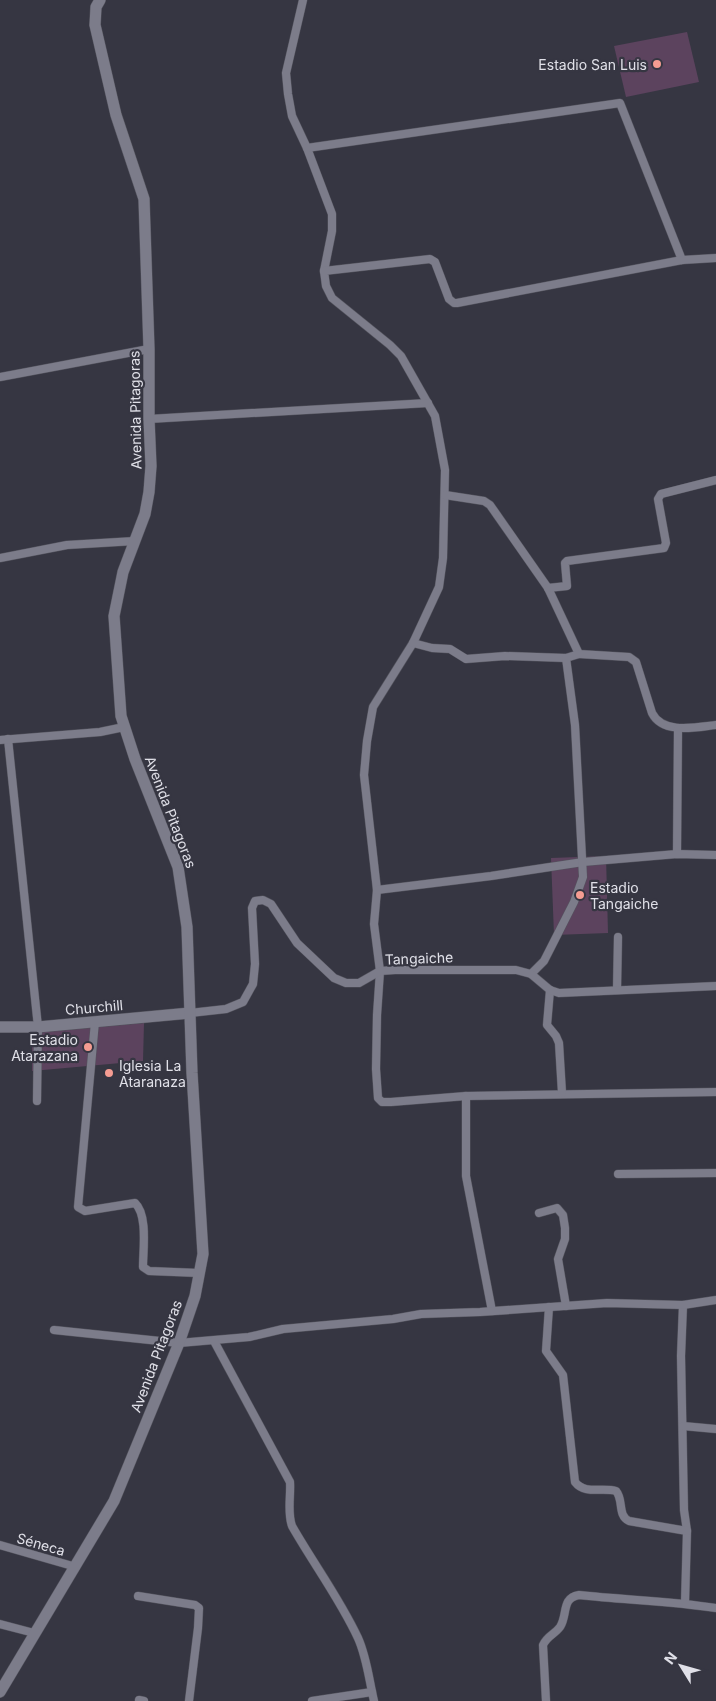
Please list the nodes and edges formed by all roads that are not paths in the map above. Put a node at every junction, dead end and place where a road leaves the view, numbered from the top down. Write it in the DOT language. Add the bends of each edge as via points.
graph roads {
  1 [pos="100,0"];
  2 [pos="303,0"];
  3 [pos="307,148"];
  4 [pos="716,258"];
  5 [pos="682,260"];
  6 [pos="324,271"];
  7 [pos="149,349"];
  8 [pos="0,377"];
  9 [pos="428,403"];
  10 [pos="148,419"];
  11 [pos="716,480"];
  12 [pos="445,495"];
  13 [pos="135,541"];
  14 [pos="0,558"];
  15 [pos="548,588"];
  16 [pos="413,643"];
  17 [pos="580,654"];
  18 [pos="566,658"];
  19 [pos="716,725"];
  20 [pos="124,727"];
  21 [pos="678,729"];
  22 [pos="4,739"];
  23 [pos="677,854"];
  24 [pos="716,856"];
  25 [pos="583,862"];
  26 [pos="377,890"];
  27 [pos="618,937"];
  28 [pos="380,971"];
  29 [pos="531,974"];
  30 [pos="716,986"];
  31 [pos="550,990"];
  32 [pos="617,990"];
  33 [pos="190,1013"];
  34 [pos="95,1022"];
  35 [pos="0,1027"];
  36 [pos="38,1027"];
  37 [pos="716,1092"];
  38 [pos="562,1094"];
  39 [pos="466,1096"];
  40 [pos="36,1101"];
  41 [pos="716,1173"];
  42 [pos="618,1174"];
  43 [pos="539,1213"];
  44 [pos="199,1273"];
  45 [pos="716,1300"];
  46 [pos="684,1305"];
  47 [pos="566,1306"];
  48 [pos="549,1307"];
  49 [pos="492,1311"];
  50 [pos="54,1330"];
  51 [pos="214,1341"];
  52 [pos="179,1343"];
  53 [pos="683,1426"];
  54 [pos="716,1429"];
  55 [pos="687,1531"];
  56 [pos="0,1545"];
  57 [pos="76,1567"];
  58 [pos="138,1596"];
  59 [pos="685,1603"];
  60 [pos="716,1608"];
  61 [pos="0,1624"];
  62 [pos="34,1633"];
  63 [pos="0,1692"];
  64 [pos="372,1692"];
  65 [pos="189,1701"];
  66 [pos="312,1701"];
  67 [pos="374,1701"];
  68 [pos="546,1701"];
  1 -- 7 [label="main road, Avenida Pitagoras" via="96,7 96,25 116,115 144,199"];
  2 -- 3 [label="street" via="286,73 292,116"];
  3 -- 5 [label="street" via="620,103"];
  3 -- 6 [label="street" via="332,214 332,232"];
  4 -- 5 [label="street"];
  5 -- 6 [label="street" via="457,303 449,299 435,262 430,259"];
  6 -- 9 [label="street" via="332,298 401,356"];
  7 -- 8 [label="street"];
  7 -- 10 [label="main road, Avenida Pitagoras"];
  9 -- 10 [label="street"];
  9 -- 12 [label="street" via="439,431"];
  10 -- 13 [label="main road, Avenida Pitagoras" via="149,492"];
  11 -- 15 [label="street" via="659,496 664,548 568,561 565,565 567,586"];
  12 -- 15 [label="street" via="490,505"];
  12 -- 16 [label="street" via="439,587"];
  13 -- 14 [label="street" via="67,545"];
  13 -- 20 [label="main road, Avenida Pitagoras" via="122,572 114,616 120,716"];
  15 -- 17 [label="street"];
  16 -- 18 [label="street" via="450,648 466,659 505,656"];
  16 -- 26 [label="street" via="373,707 367,741 364,775"];
  17 -- 18 [label="street"];
  17 -- 21 [label="street" via="632,658 638,665 654,718"];
  18 -- 25 [label="street" via="575,725"];
  19 -- 21 [label="street"];
  20 -- 22 [label="street" via="100,732"];
  20 -- 33 [label="main road, Avenida Pitagoras" via="178,867 187,927"];
  21 -- 23 [label="street"];
  22 -- 36 [label="street"];
  23 -- 24 [label="street"];
  23 -- 25 [label="street"];
  25 -- 26 [label="street"];
  25 -- 29 [label="street" via="583,878 574,902 544,961"];
  26 -- 28 [label="street" via="374,924"];
  27 -- 32 [label="street"];
  28 -- 29 [label="street, Tangaiche" via="516,970"];
  28 -- 33 [label="street, Tangaiche" via="359,983 346,983 334,978 297,943 271,904 255,901 252,908 255,964 252,984 243,1002 226,1009"];
  28 -- 39 [label="street" via="378,1098 382,1102 391,1102"];
  29 -- 31 [label="street"];
  30 -- 32 [label="street"];
  31 -- 32 [label="street" via="559,993"];
  31 -- 38 [label="street" via="547,1025 559,1043"];
  33 -- 34 [label="main road, Churchill"];
  33 -- 44 [label="main road, Avenida Pitagoras" via="203,1254"];
  34 -- 36 [label="main road, Churchill"];
  34 -- 44 [label="street" via="78,1207 85,1211 135,1204 143,1220 145,1270"];
  35 -- 36 [label="main road, Churchill"];
  36 -- 40 [label="street"];
  37 -- 38 [label="street"];
  38 -- 39 [label="street"];
  39 -- 49 [label="street" via="466,1176"];
  41 -- 42 [label="street"];
  43 -- 47 [label="street" via="557,1208 562,1215 565,1239 558,1259"];
  44 -- 52 [label="main road, Avenida Pitagoras"];
  45 -- 46 [label="street"];
  46 -- 47 [label="street"];
  46 -- 53 [label="street" via="681,1356"];
  47 -- 48 [label="street"];
  48 -- 49 [label="street"];
  48 -- 55 [label="street" via="546,1351 563,1375 575,1482 585,1490 616,1491 622,1514 629,1521"];
  49 -- 51 [label="street" via="421,1314 283,1329"];
  50 -- 52 [label="street"];
  51 -- 52 [label="street"];
  51 -- 64 [label="street" via="284,1471 290,1488 292,1526 348,1618 366,1661"];
  52 -- 57 [label="main road, Avenida Pitagoras" via="114,1500"];
  53 -- 54 [label="street"];
  53 -- 55 [label="street"];
  55 -- 59 [label="street"];
  56 -- 57 [label="street, Séneca"];
  57 -- 62 [label="main road, Avenida Pitagoras"];
  58 -- 65 [label="street" via="199,1608"];
  59 -- 60 [label="street"];
  59 -- 68 [label="street" via="579,1595 569,1598 560,1627 543,1645"];
  61 -- 62 [label="street"];
  62 -- 63 [label="main road, Avenida Pitagoras"];
  64 -- 66 [label="street"];
  64 -- 67 [label="street"];
}
